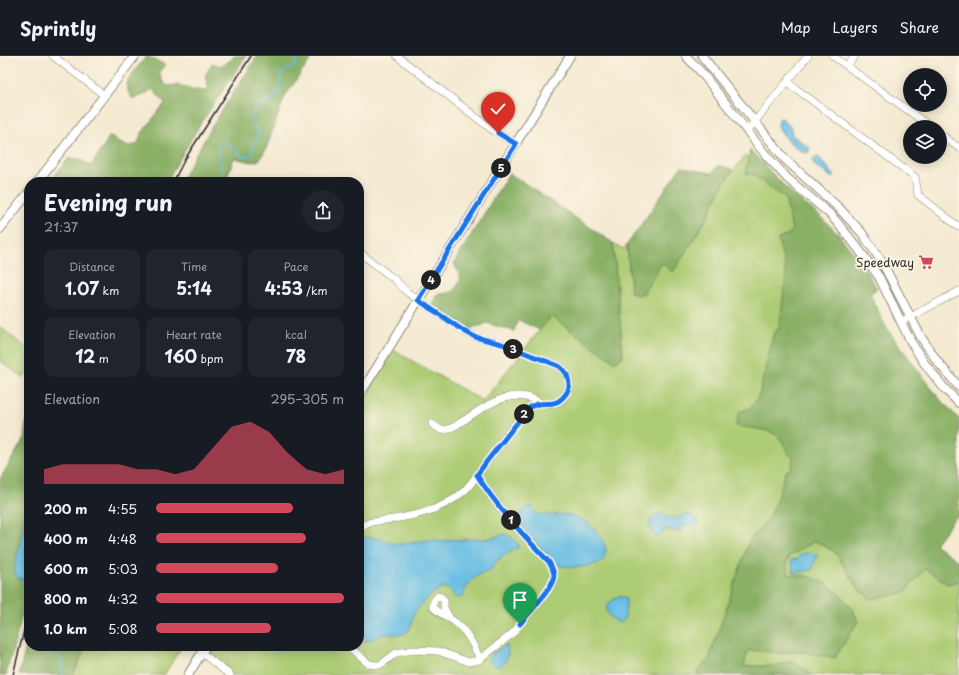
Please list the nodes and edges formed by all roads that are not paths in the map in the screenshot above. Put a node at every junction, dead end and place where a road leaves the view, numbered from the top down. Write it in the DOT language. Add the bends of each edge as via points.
graph roads {
  1 [pos="53,56"];
  2 [pos="135,56"];
  3 [pos="397,56"];
  4 [pos="570,56"];
  5 [pos="686,56"];
  6 [pos="702,56"];
  7 [pos="808,56"];
  8 [pos="833,56"];
  9 [pos="855,56"];
  10 [pos="847,66"];
  11 [pos="787,82"];
  12 [pos="104,96"];
  13 [pos="921,120"];
  14 [pos="755,122"];
  15 [pos="748,130"];
  16 [pos="947,139"];
  17 [pos="516,144"];
  18 [pos="959,148"];
  19 [pos="41,177"];
  20 [pos="24,198"];
  21 [pos="959,227"];
  22 [pos="0,229"];
  23 [pos="364,256"];
  24 [pos="959,291"];
  25 [pos="418,300"];
  26 [pos="911,316"];
  27 [pos="901,322"];
  28 [pos="959,387"];
  29 [pos="364,388"];
  30 [pos="540,403"];
  31 [pos="959,403"];
  32 [pos="432,424"];
  33 [pos="477,475"];
  34 [pos="364,525"];
  35 [pos="449,617"];
  36 [pos="203,651"];
  37 [pos="205,651"];
  38 [pos="353,651"];
  39 [pos="481,659"];
  40 [pos="188,675"];
  41 [pos="230,675"];
  1 -- 12 [label="street"];
  2 -- 12 [label="main road"];
  3 -- 17 [label="street" via="490,128"];
  4 -- 17 [label="main road"];
  5 -- 15 [label="main road"];
  6 -- 14 [label="main road"];
  7 -- 11 [label="street"];
  8 -- 10 [label="street"];
  9 -- 10 [label="street"];
  10 -- 13 [label="street"];
  11 -- 14 [label="street"];
  11 -- 21 [label="street" via="915,177 918,195"];
  12 -- 19 [label="main road"];
  14 -- 15 [label="street"];
  14 -- 26 [label="main road" via="785,159 840,208 862,233 882,262"];
  15 -- 27 [label="main road" via="787,178 831,215 857,247 879,277"];
  16 -- 18 [label="street"];
  17 -- 25 [label="main road"];
  20 -- 22 [label="main road"];
  23 -- 25 [label="street"];
  24 -- 26 [label="street"];
  25 -- 29 [label="main road"];
  25 -- 30 [label="street" via="475,337 502,344 565,370 569,386 566,394 554,404"];
  26 -- 27 [label="street"];
  26 -- 28 [label="main road" via="937,361"];
  27 -- 31 [label="main road" via="925,364"];
  30 -- 32 [label="street" via="528,397 511,396 491,402 452,428 441,430"];
  30 -- 33 [label="street" via="533,405 523,416"];
  33 -- 34 [label="street" via="462,493 437,508"];
  33 -- 39 [label="street" via="513,523 549,562 554,576 549,589 513,633"];
  35 -- 39 [label="street" via="468,636"];
  36 -- 40 [label="main road"];
  37 -- 41 [label="street"];
  38 -- 39 [label="street" via="365,662 375,665 380,665 396,653 414,650 438,651 469,662"];
}
